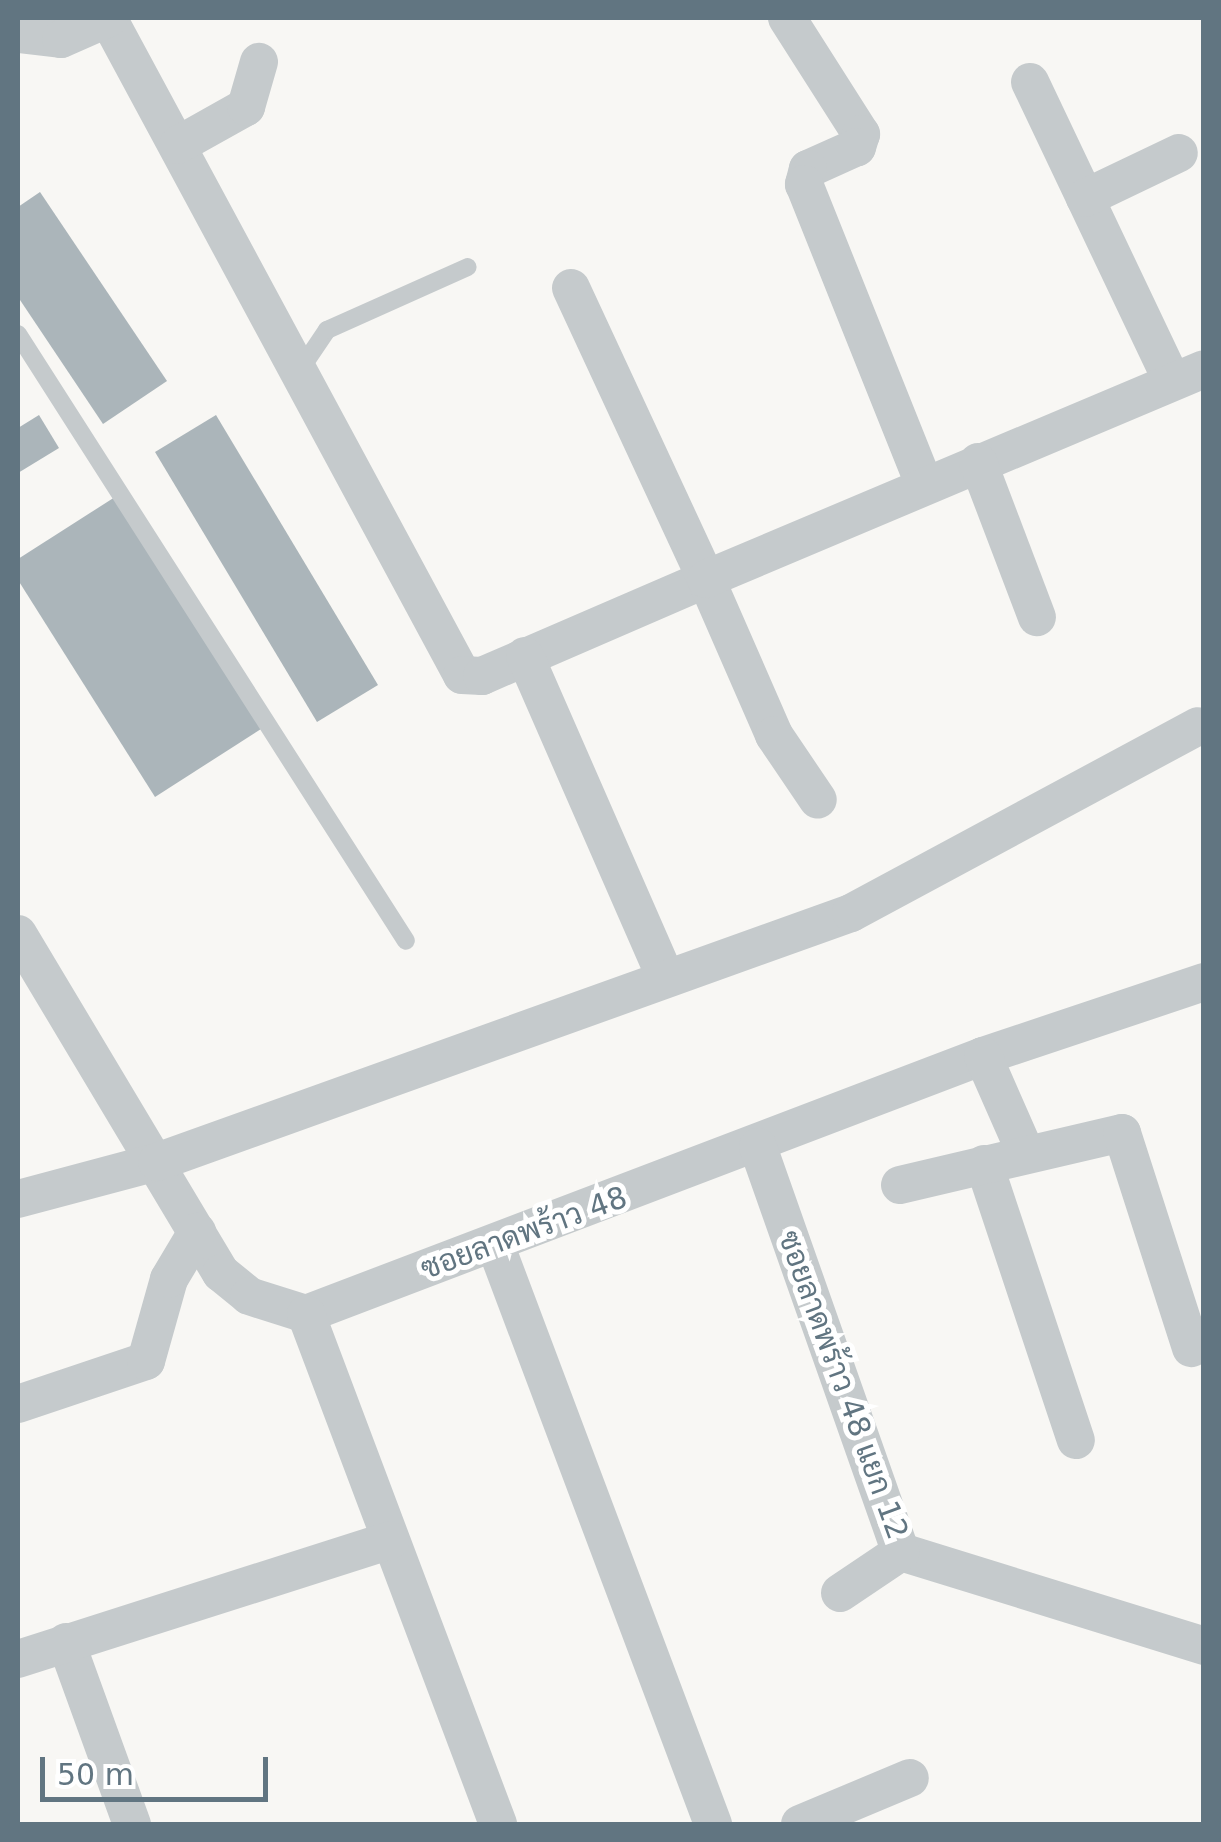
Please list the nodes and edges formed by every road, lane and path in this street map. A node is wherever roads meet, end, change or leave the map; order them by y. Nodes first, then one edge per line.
1 (109, 18) edge
2 (787, 18) edge
3 (18, 34) edge
4 (259, 62) dead end
5 (1030, 82) dead end
6 (178, 145) junction
7 (1179, 153) dead end
8 (1085, 198) junction
9 (468, 267) dead end
10 (571, 288) dead end
11 (18, 334) edge
12 (298, 373) junction
13 (1187, 374) edge
14 (978, 462) junction
15 (925, 486) junction
16 (706, 579) junction
17 (1038, 617) dead end
18 (526, 656) junction
19 (1198, 726) dead end
20 (818, 800) dead end
21 (18, 934) edge
22 (406, 941) dead end
23 (664, 974) junction
24 (28, 975) edge
25 (1204, 982) edge
26 (984, 1056) junction
27 (758, 1146) junction
28 (1026, 1154) junction
29 (157, 1162) junction
30 (984, 1164) junction
31 (900, 1185) dead end
32 (18, 1200) edge
33 (197, 1232) junction
34 (494, 1244) junction
35 (306, 1314) junction
36 (1191, 1348) dead end
37 (18, 1404) edge
38 (1076, 1440) dead end
39 (390, 1540) junction
40 (901, 1552) junction
41 (840, 1593) dead end
42 (66, 1642) junction
43 (1204, 1646) edge
44 (18, 1659) edge
45 (910, 1778) dead end
46 (132, 1824) edge
47 (496, 1824) edge
48 (713, 1824) edge
49 (800, 1824) edge

1 - 3 street
1 - 6 street
2 - 15 street
4 - 6 street
5 - 8 street
6 - 12 street
7 - 8 street
8 - 13 street
9 - 12 lane
10 - 16 street
11 - 22 lane
12 - 18 street
13 - 14 street
14 - 15 street
14 - 17 street
15 - 16 street
16 - 18 street
16 - 20 street
18 - 23 street
19 - 23 street
21 - 24 street
23 - 29 street
24 - 29 street
25 - 26 street, ซอยลาดพร้าว 48
26 - 27 street, ซอยลาดพร้าว 48
26 - 28 street
27 - 34 street, ซอยลาดพร้าว 48
27 - 40 street, ซอยลาดพร้าว 48 แยก 12
28 - 30 street
28 - 36 street
29 - 32 street
29 - 33 street
30 - 31 street
30 - 38 street
33 - 35 street
33 - 37 street
34 - 35 street, ซอยลาดพร้าว 48
34 - 48 street
35 - 39 street
39 - 42 street
39 - 47 street
40 - 41 street
40 - 43 street, ซอยลาดพร้าว 48 แยก 12
42 - 44 street
42 - 46 street
45 - 49 street

